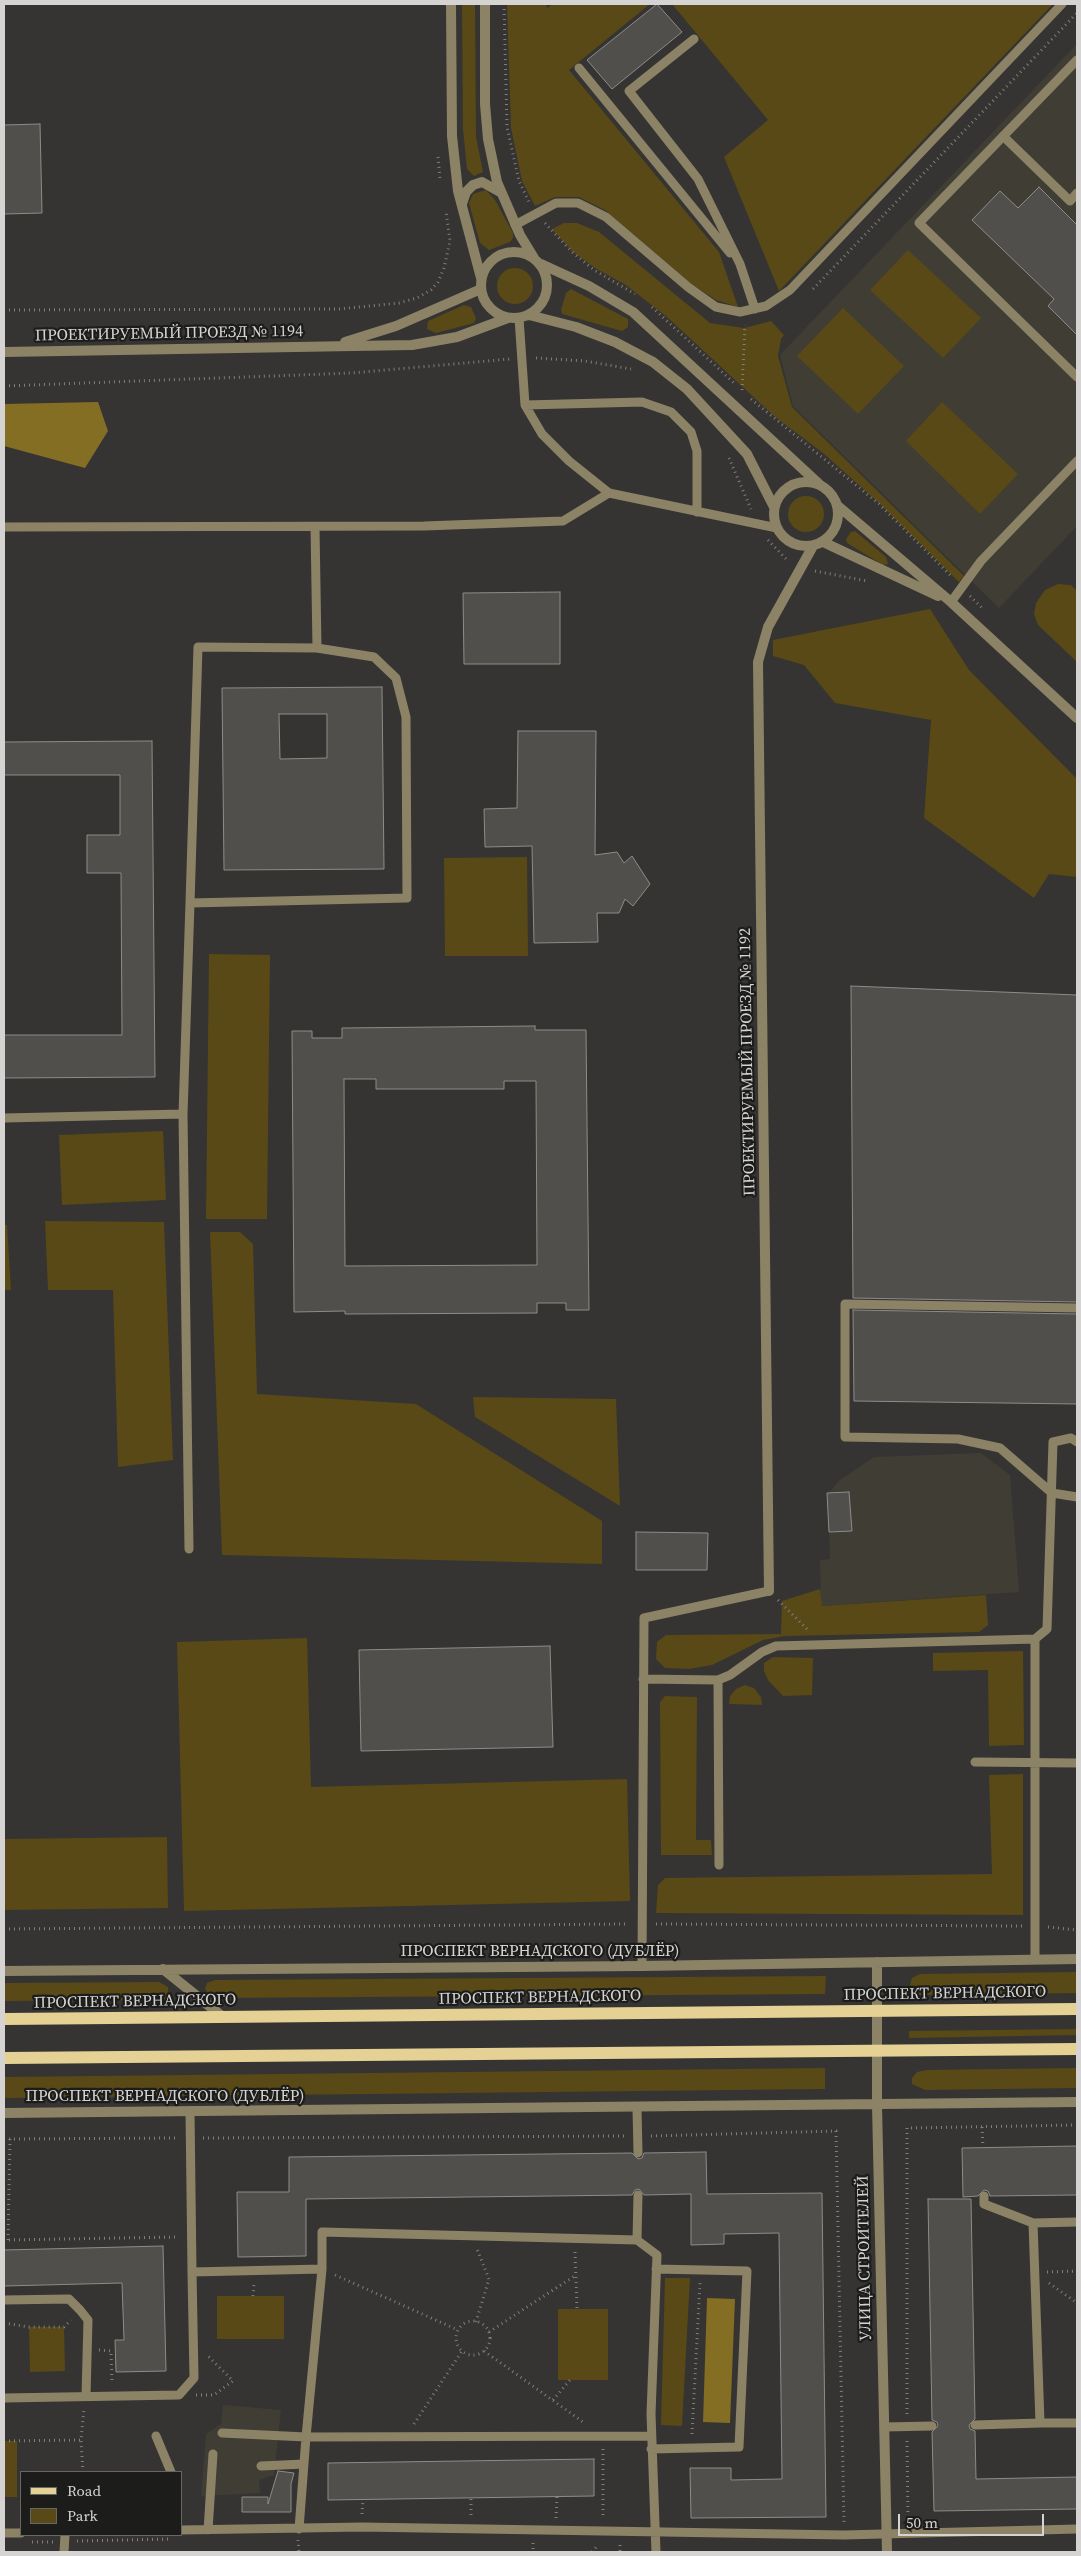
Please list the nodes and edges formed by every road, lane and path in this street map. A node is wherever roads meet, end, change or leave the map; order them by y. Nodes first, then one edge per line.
1 (451, 4) edge
2 (485, 4) edge
3 (504, 4) edge
4 (1062, 4) edge
5 (1077, 12) edge
6 (694, 39) dead end
7 (1077, 60) edge
8 (579, 68) dead end
9 (1003, 136) junction
10 (438, 149) dead end
11 (915, 183) dead end
12 (442, 185) dead end
13 (501, 192) junction
14 (1077, 193) edge
15 (445, 203) dead end
16 (462, 205) junction
17 (537, 213) junction
18 (515, 225) junction
19 (538, 261) junction
20 (740, 264) junction
21 (481, 278) junction
22 (481, 289) junction
23 (639, 297) dead end
24 (646, 302) dead end
25 (755, 309) junction
26 (4, 310) edge
27 (529, 315) junction
28 (513, 318) junction
29 (745, 325) dead end
30 (335, 346) junction
31 (4, 352) edge
32 (521, 358) junction
33 (634, 370) dead end
34 (1077, 377) edge
35 (4, 386) edge
36 (742, 390) junction
37 (525, 405) junction
38 (725, 452) dead end
39 (1077, 461) edge
40 (819, 484) junction
41 (608, 493) junction
42 (774, 506) junction
43 (838, 506) junction
44 (697, 512) junction
45 (755, 523) junction
46 (4, 527) edge
47 (315, 527) junction
48 (777, 528) junction
49 (818, 544) junction
50 (802, 568) junction
51 (869, 581) dead end
52 (961, 586) junction
53 (951, 602) junction
54 (986, 612) dead end
55 (317, 648) junction
56 (1077, 718) edge
57 (190, 903) junction
58 (183, 1114) junction
59 (4, 1118) edge
60 (1077, 1308) edge
61 (1077, 1442) edge
62 (1052, 1493) junction
63 (1077, 1497) edge
64 (189, 1549) dead end
65 (768, 1591) junction
66 (1035, 1639) junction
67 (824, 1645) junction
68 (643, 1679) junction
69 (718, 1680) junction
70 (975, 1762) dead end
71 (1034, 1762) junction
72 (1077, 1763) edge
73 (719, 1865) dead end
74 (643, 1924) junction
75 (1035, 1926) junction
76 (4, 1928) edge
77 (1077, 1930) edge
78 (1035, 1959) junction
79 (1077, 1959) edge
80 (877, 1962) junction
81 (642, 1966) junction
82 (163, 1969) junction
83 (4, 1970) edge
84 (1077, 2008) edge
85 (878, 2011) junction
86 (223, 2017) junction
87 (4, 2019) edge
88 (1077, 2049) edge
89 (878, 2051) junction
90 (4, 2058) edge
91 (1077, 2102) edge
92 (877, 2105) junction
93 (637, 2108) junction
94 (190, 2111) junction
95 (4, 2113) edge
96 (1077, 2124) edge
97 (982, 2127) junction
98 (638, 2136) junction
99 (190, 2138) junction
100 (4, 2139) edge
101 (10, 2139) junction
102 (983, 2148) dead end
103 (638, 2153) dead end
104 (638, 2195) dead end
105 (984, 2196) dead end
106 (1077, 2222) edge
107 (1033, 2223) junction
108 (472, 2235) junction
109 (169, 2237) dead end
110 (574, 2238) junction
111 (6, 2240) edge
112 (637, 2240) junction
113 (322, 2269) junction
114 (656, 2269) junction
115 (700, 2270) junction
116 (192, 2272) junction
117 (1034, 2272) junction
118 (1077, 2272) edge
119 (576, 2275) junction
120 (4, 2300) edge
121 (1077, 2303) edge
122 (577, 2309) dead end
123 (80, 2310) junction
124 (476, 2322) junction
125 (4, 2324) edge
126 (458, 2330) junction
127 (489, 2332) junction
128 (193, 2342) junction
129 (86, 2349) junction
130 (462, 2351) junction
131 (484, 2351) junction
132 (570, 2380) dead end
133 (214, 2395) dead end
134 (86, 2396) junction
135 (112, 2396) junction
136 (4, 2398) edge
137 (553, 2400) junction
138 (1040, 2423) junction
139 (1077, 2423) edge
140 (975, 2425) dead end
141 (932, 2426) dead end
142 (884, 2427) junction
143 (907, 2427) junction
144 (222, 2434) dead end
145 (156, 2436) dead end
146 (602, 2436) junction
147 (651, 2436) junction
148 (306, 2437) junction
149 (404, 2438) junction
150 (81, 2440) junction
151 (4, 2441) edge
152 (691, 2448) junction
153 (651, 2449) junction
154 (213, 2454) dead end
155 (304, 2464) junction
156 (261, 2466) dead end
157 (83, 2471) edge
158 (171, 2471) edge
159 (299, 2529) junction
160 (1077, 2529) edge
161 (182, 2530) edge
162 (208, 2530) junction
163 (603, 2532) junction
164 (4, 2533) edge
165 (20, 2533) edge
166 (908, 2533) junction
167 (656, 2534) junction
168 (844, 2535) junction
169 (886, 2535) junction
170 (65, 2536) edge
171 (64, 2552) edge
172 (656, 2552) edge
173 (887, 2552) edge

1 - 16 street
2 - 13 street
3 - 17 path
4 - 25 lane
5 - 11 path
6 - 20 lane
7 - 9 lane
8 - 20 lane
9 - 14 lane
9 - 34 lane
10 - 12 path
13 - 16 street
13 - 18 street
15 - 26 path
16 - 21 street
17 - 18 lane
17 - 23 path
17 - 25 lane
18 - 19 street
19 - 21 street
19 - 27 street
19 - 40 street
20 - 25 lane
21 - 22 street
22 - 28 street
22 - 30 street, ПРОЕКТИРУЕМЫЙ ПРОЕЗД № 1194
24 - 36 path
27 - 28 street
27 - 42 street
28 - 30 street, ПРОЕКТИРУЕМЫЙ ПРОЕЗД № 1194
28 - 32 lane
29 - 36 path
30 - 31 street, ПРОЕКТИРУЕМЫЙ ПРОЕЗД № 1194
32 - 33 path
32 - 35 path
32 - 37 lane
36 - 52 path
37 - 41 lane
37 - 44 lane
38 - 45 path
39 - 52 lane
40 - 42 street
40 - 43 street
41 - 44 lane
41 - 47 lane
42 - 48 street
43 - 49 street
43 - 53 street
44 - 45 lane
45 - 48 lane
45 - 50 path
46 - 47 lane
47 - 55 lane
48 - 49 street
49 - 50 street, ПРОЕКТИРУЕМЫЙ ПРОЕЗД № 1192
49 - 53 street
50 - 51 path
50 - 65 street, ПРОЕКТИРУЕМЫЙ ПРОЕЗД № 1192
52 - 53 lane
52 - 54 path
53 - 56 street
55 - 57 lane
55 - 57 lane
57 - 58 lane
58 - 59 lane
58 - 64 lane
60 - 62 lane
61 - 62 lane
62 - 63 lane
62 - 66 lane
65 - 67 path
65 - 68 lane
66 - 67 lane
66 - 71 lane
67 - 69 lane
68 - 69 lane
68 - 74 lane
69 - 73 lane
70 - 71 lane
71 - 72 lane
71 - 75 lane
74 - 75 path
74 - 76 path
74 - 81 lane
75 - 77 path
75 - 78 lane
78 - 79 street, ПРОСПЕКТ ВЕРНАДСКОГО (ДУБЛЁР)
78 - 80 street, ПРОСПЕКТ ВЕРНАДСКОГО (ДУБЛЁР)
80 - 81 street, ПРОСПЕКТ ВЕРНАДСКОГО (ДУБЛЁР)
80 - 85 street, УЛИЦА СТРОИТЕЛЕЙ
81 - 82 street, ПРОСПЕКТ ВЕРНАДСКОГО (ДУБЛЁР)
82 - 83 street, ПРОСПЕКТ ВЕРНАДСКОГО (ДУБЛЁР)
82 - 86 street
84 - 85 main road, ПРОСПЕКТ ВЕРНАДСКОГО
85 - 86 main road, ПРОСПЕКТ ВЕРНАДСКОГО
85 - 89 street, УЛИЦА СТРОИТЕЛЕЙ
86 - 87 main road, ПРОСПЕКТ ВЕРНАДСКОГО
88 - 89 main road
89 - 90 main road
89 - 92 street, УЛИЦА СТРОИТЕЛЕЙ
91 - 92 street, ПРОСПЕКТ ВЕРНАДСКОГО (ДУБЛЁР)
92 - 93 street, ПРОСПЕКТ ВЕРНАДСКОГО (ДУБЛЁР)
92 - 142 street, УЛИЦА СТРОИТЕЛЕЙ
93 - 94 street, ПРОСПЕКТ ВЕРНАДСКОГО (ДУБЛЁР)
93 - 98 lane
94 - 95 street, ПРОСПЕКТ ВЕРНАДСКОГО (ДУБЛЁР)
94 - 99 lane
96 - 97 path
97 - 102 path
97 - 143 path
98 - 99 path
98 - 103 lane
98 - 168 path
99 - 101 path
99 - 116 lane
100 - 101 path
101 - 111 path
104 - 112 lane
105 - 107 lane
106 - 107 lane
107 - 117 lane
108 - 110 lane
108 - 113 lane
108 - 124 path
109 - 111 path
110 - 112 lane
110 - 119 path
112 - 114 lane
113 - 116 lane
113 - 126 path
113 - 148 lane
114 - 115 lane
114 - 147 lane
115 - 152 path
115 - 152 lane
116 - 128 lane
117 - 118 path
117 - 121 path
117 - 138 lane
119 - 122 path
119 - 127 path
120 - 123 lane
123 - 125 path
123 - 129 lane
124 - 126 path
124 - 127 path
126 - 130 path
127 - 131 path
128 - 133 path
128 - 135 lane
129 - 134 lane
129 - 135 path
130 - 131 path
130 - 149 path
131 - 137 path
132 - 137 path
134 - 135 lane
134 - 136 lane
134 - 150 path
137 - 146 path
138 - 139 lane
138 - 140 lane
141 - 143 lane
142 - 143 lane
142 - 169 street, УЛИЦА СТРОИТЕЛЕЙ
143 - 166 path
144 - 148 lane
145 - 158 lane
146 - 147 lane
146 - 149 lane
146 - 163 path
147 - 153 lane
148 - 149 lane
148 - 155 lane
150 - 151 path
150 - 157 path
152 - 153 lane
153 - 167 lane
154 - 162 lane
155 - 156 lane
155 - 159 lane
159 - 162 lane
159 - 163 lane
160 - 166 lane
161 - 162 lane
163 - 167 lane
164 - 165 lane
166 - 169 lane
167 - 168 lane
167 - 172 lane
168 - 169 lane
169 - 173 street, УЛИЦА СТРОИТЕЛЕЙ
170 - 171 lane

